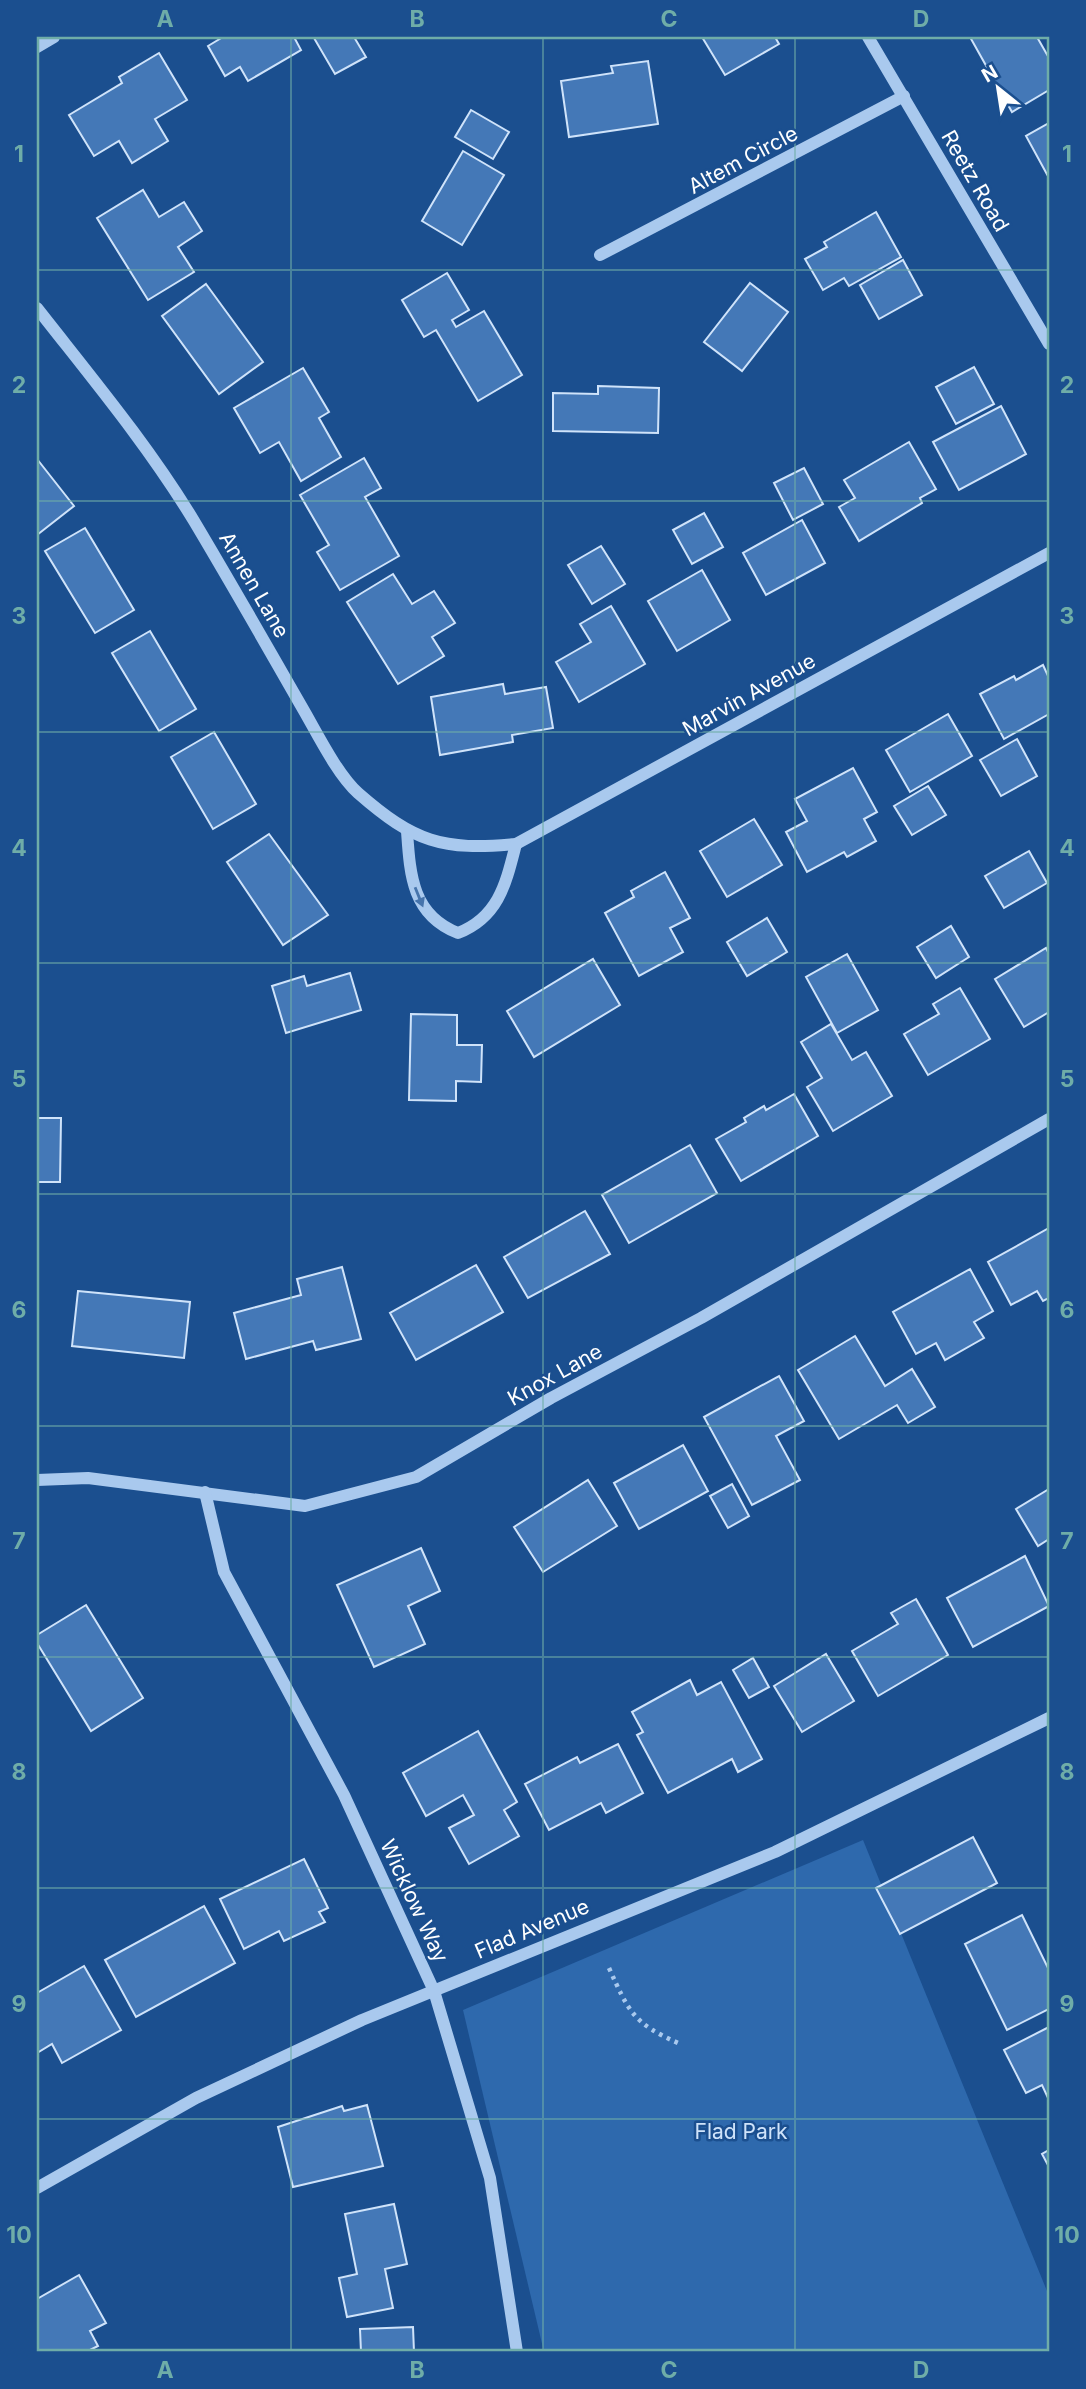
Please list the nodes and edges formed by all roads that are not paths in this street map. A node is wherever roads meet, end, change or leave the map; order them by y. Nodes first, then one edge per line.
1 (54, 37) edge
2 (868, 37) edge
3 (37, 47) edge
4 (904, 96) junction
5 (600, 255) dead end
6 (37, 308) edge
7 (1049, 344) edge
8 (1049, 553) edge
9 (407, 831) junction
10 (516, 844) junction
11 (460, 848) joint
12 (1049, 1119) edge
13 (37, 1480) edge
14 (205, 1492) junction
15 (1049, 1718) edge
16 (434, 1991) junction
17 (37, 2188) edge
18 (517, 2352) edge

1 - 3 street
2 - 4 street, Reetz Road
4 - 5 street, Altem Circle
4 - 7 street, Reetz Road
6 - 9 street, Annen Lane
8 - 10 street, Marvin Avenue
9 -> 10 street
9 - 11 street, Annen Lane
10 - 11 street, Marvin Avenue
12 - 14 street, Knox Lane
13 - 14 street, Knox Lane
14 - 16 street, Wicklow Way
15 - 16 street, Flad Avenue
16 - 17 street, Flad Avenue
16 - 18 street, Wicklow Way

